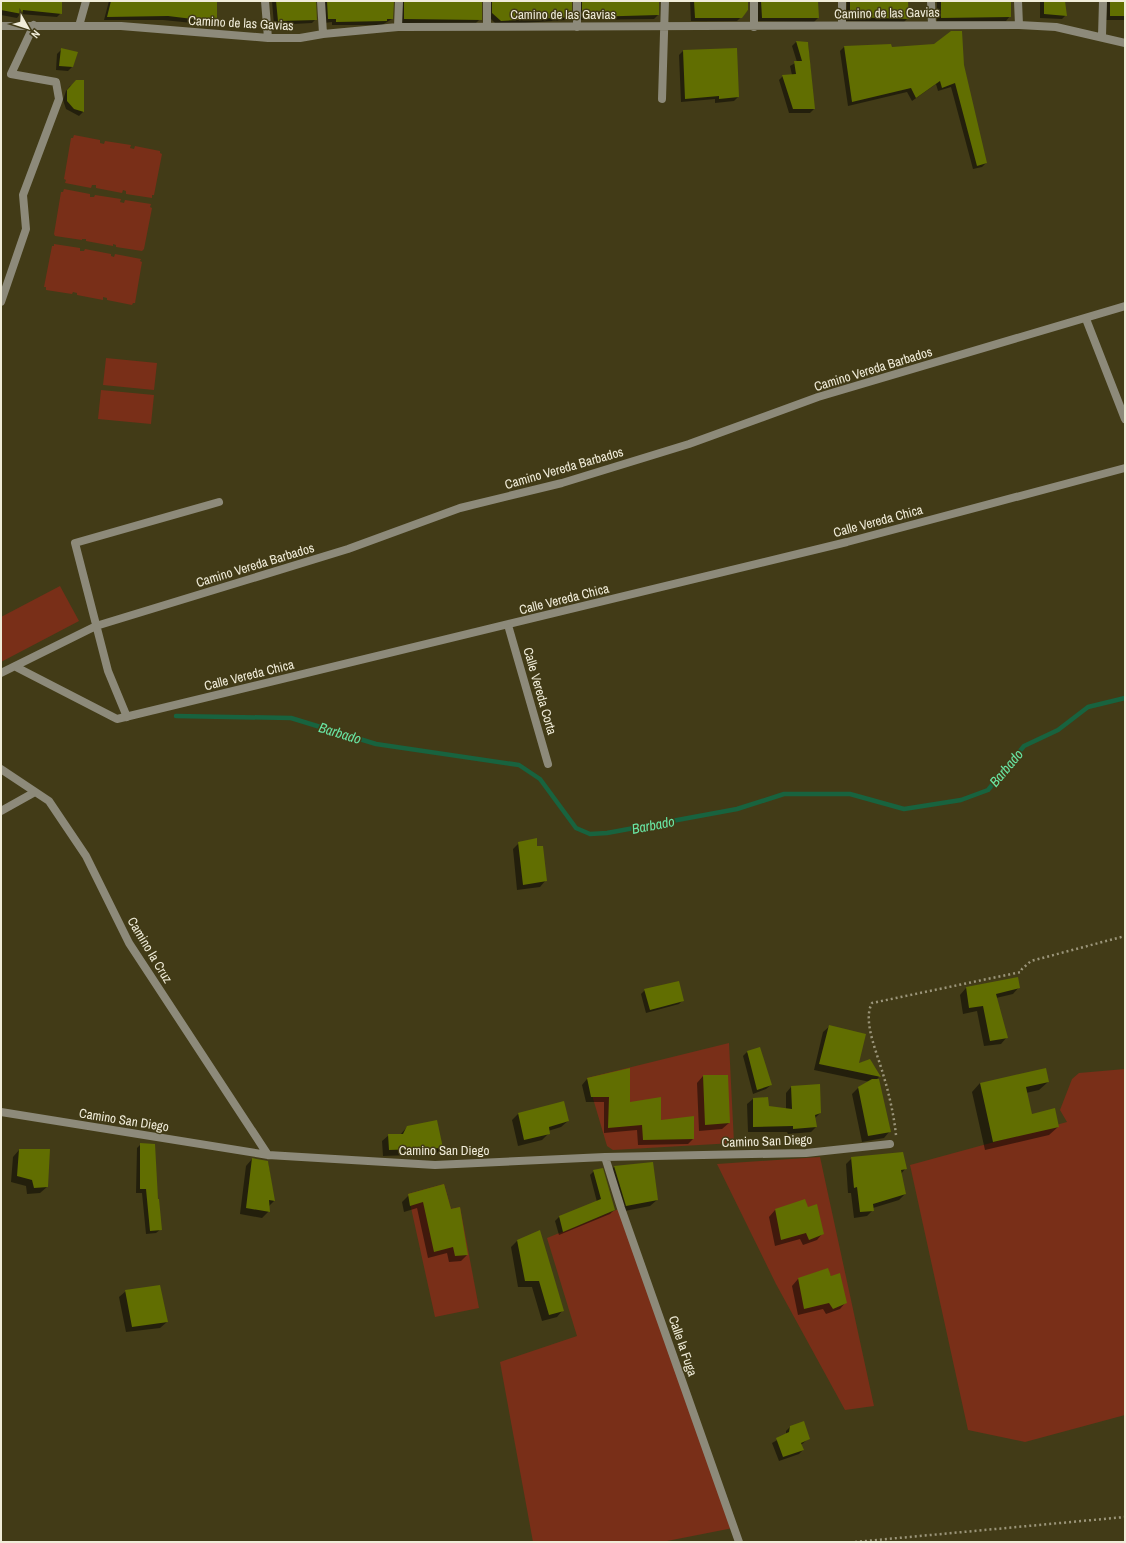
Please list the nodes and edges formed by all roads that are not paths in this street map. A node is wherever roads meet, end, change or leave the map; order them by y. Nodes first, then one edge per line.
1 (86, 1) edge
2 (265, 1) edge
3 (321, 1) edge
4 (399, 1) edge
5 (487, 1) edge
6 (577, 1) edge
7 (665, 1) edge
8 (754, 1) edge
9 (842, 1) edge
10 (931, 1) edge
11 (1018, 1) edge
12 (1102, 1) edge
13 (932, 24) junction
14 (842, 25) junction
15 (1018, 25) junction
16 (1, 26) edge
17 (34, 26) junction
18 (79, 26) junction
19 (487, 26) junction
20 (665, 26) junction
21 (398, 27) junction
22 (577, 27) junction
23 (754, 27) junction
24 (323, 34) junction
25 (1102, 36) junction
26 (268, 38) junction
27 (1125, 43) edge
28 (662, 100) dead end
29 (1, 302) edge
30 (1125, 306) edge
31 (1086, 319) junction
32 (1125, 419) edge
33 (1125, 468) edge
34 (219, 502) dead end
35 (508, 625) junction
36 (96, 626) junction
37 (16, 667) junction
38 (1, 673) edge
39 (127, 717) junction
40 (548, 764) dead end
41 (1, 769) edge
42 (35, 792) junction
43 (1, 811) edge
44 (1, 1112) edge
45 (890, 1144) road end
46 (268, 1155) junction
47 (605, 1157) junction
48 (739, 1542) edge

1 - 18 street
2 - 26 street
3 - 24 street
4 - 21 street
5 - 19 street
6 - 22 street
7 - 20 street
8 - 23 street
9 - 14 street
10 - 13 street
11 - 15 street
12 - 25 street
13 - 14 street, Camino de las Gavias
13 - 15 street, Camino de las Gavias
14 - 23 street, Camino de las Gavias
15 - 25 street, Camino de las Gavias
16 - 17 street, Camino de las Gavias
17 - 18 street, Camino de las Gavias
17 - 29 street
18 - 26 street, Camino de las Gavias
19 - 21 street, Camino de las Gavias
19 - 22 street, Camino de las Gavias
20 - 22 street, Camino de las Gavias
20 - 23 street, Camino de las Gavias
20 - 28 street
21 - 24 street, Camino de las Gavias
24 - 26 street, Camino de las Gavias
25 - 27 street, Camino de las Gavias
30 - 31 street, Camino Vereda Barbados
31 - 32 street
31 - 36 street, Camino Vereda Barbados
33 - 35 street, Calle Vereda Chica
34 - 36 street
35 - 39 street, Calle Vereda Chica
35 - 40 street, Calle Vereda Corta
36 - 37 street, Camino Vereda Barbados
36 - 39 street
37 - 38 street, Camino Vereda Barbados
37 - 39 street, Calle Vereda Chica
41 - 42 street, Camino la Cruz
42 - 43 street
42 - 46 street, Camino la Cruz
44 - 46 street, Camino San Diego
45 - 47 street, Camino San Diego
46 - 47 street, Camino San Diego
47 - 48 street, Calle la Fuga

